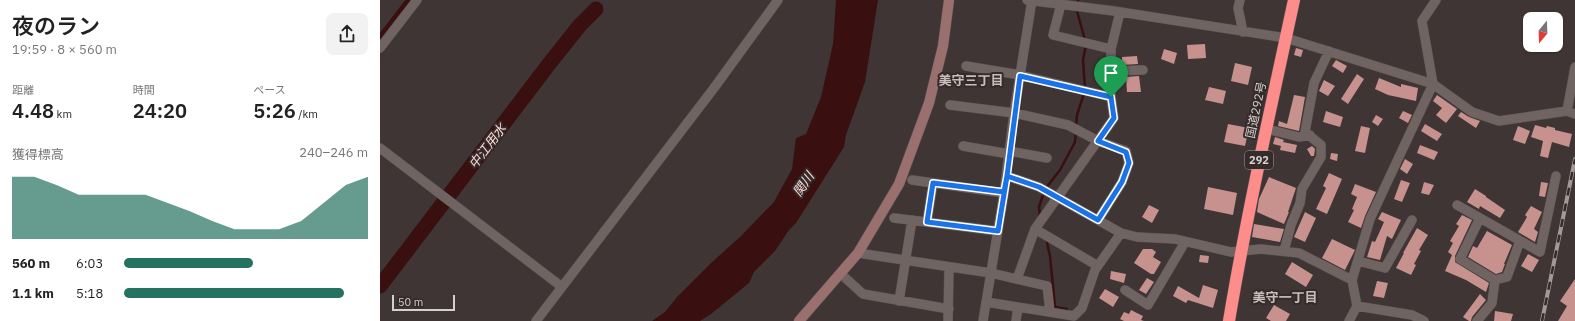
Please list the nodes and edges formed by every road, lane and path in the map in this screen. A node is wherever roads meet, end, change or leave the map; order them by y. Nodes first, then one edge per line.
1 (417, 0) edge
2 (778, 0) edge
3 (948, 0) edge
4 (1031, 0) edge
5 (1240, 0) edge
6 (1294, 0) edge
7 (1436, 0) edge
8 (1061, 4) junction
9 (1120, 12) junction
10 (1243, 32) junction
11 (1286, 38) junction
12 (380, 48) edge
13 (1111, 48) junction
14 (1329, 51) junction
15 (966, 66) dead end
16 (1575, 67) edge
17 (1143, 70) dead end
18 (1111, 71) junction
19 (1020, 76) junction
20 (1433, 84) junction
21 (1111, 97) junction
22 (950, 105) dead end
23 (1014, 113) junction
24 (1571, 113) edge
25 (1266, 129) junction
26 (1310, 135) junction
27 (1098, 141) junction
28 (963, 146) dead end
29 (380, 148) edge
30 (1009, 153) junction
31 (1047, 158) dead end
32 (1007, 176) junction
33 (1556, 176) dead end
34 (912, 180) dead end
35 (933, 183) junction
36 (1004, 192) junction
37 (1058, 197) junction
38 (1457, 205) dead end
39 (894, 218) dead end
40 (1480, 218) junction
41 (912, 220) junction
42 (1098, 220) junction
43 (1412, 220) dead end
44 (927, 222) junction
45 (1035, 229) junction
46 (998, 231) junction
47 (1121, 234) junction
48 (1520, 241) junction
49 (1185, 242) junction
50 (1284, 251) junction
51 (1240, 252) junction
52 (858, 253) junction
53 (905, 260) junction
54 (1358, 261) junction
55 (1098, 266) junction
56 (949, 267) junction
57 (991, 273) junction
58 (840, 274) junction
59 (1017, 279) junction
60 (1352, 280) junction
61 (1495, 280) junction
62 (562, 287) junction
63 (1125, 290) dead end
64 (899, 301) junction
65 (986, 302) junction
66 (1357, 306) junction
67 (1018, 307) junction
68 (949, 309) junction
69 (1050, 312) junction
70 (1069, 318) edge
71 (536, 321) edge
72 (798, 321) edge
73 (948, 321) edge
74 (983, 321) edge
75 (1016, 321) edge
76 (1229, 321) edge
77 (1349, 321) edge
78 (1424, 321) edge
79 (1477, 321) edge

1 - 12 street
2 - 62 street
3 - 52 street
4 - 8 street
4 - 19 street
5 - 10 street
6 - 11 highway, 国道292号 / 292
7 - 20 street
8 - 9 street
8 - 13 street
9 - 10 street
9 - 13 street
10 - 11 street
11 - 14 street
11 - 25 highway, 国道292号 / 292
13 - 18 street
14 - 20 street
14 - 26 street
15 - 19 street
16 - 24 street
17 - 18 street
18 - 21 street
19 - 21 street
19 - 23 street
20 - 24 street
20 - 54 street
21 - 27 street
22 - 23 street
23 - 27 street
23 - 30 street
25 - 26 street
25 - 51 highway, 国道292号 / 292
26 - 50 street
27 - 37 street
27 - 42 street
28 - 30 street
29 - 62 street
30 - 31 street
30 - 32 street
32 - 36 street
32 - 37 street
33 - 48 street
34 - 35 street
35 - 36 street
35 - 44 street
36 - 46 street
37 - 42 street
37 - 45 street
38 - 40 street
39 - 41 street
40 - 48 street
40 - 61 street
41 - 44 street
41 - 53 street
42 - 47 street
43 - 54 street
44 - 46 street
45 - 55 street
45 - 59 street
46 - 57 street
47 - 49 street
47 - 55 street
48 - 61 street
49 - 51 street
49 - 63 street
50 - 51 street
50 - 60 street
51 - 76 highway, 国道292号 / 292
52 - 53 street
52 - 58 street
53 - 56 street
53 - 64 street
54 - 60 street
55 - 70 street
56 - 57 street
56 - 68 street
57 - 59 street
57 - 65 street
58 - 64 street
58 - 72 street
59 - 69 street
60 - 66 street
61 - 79 street
62 - 71 street
64 - 68 street
65 - 67 street
65 - 74 street
66 - 77 street
66 - 78 street
67 - 69 street
67 - 75 street
68 - 73 street
69 - 70 street

